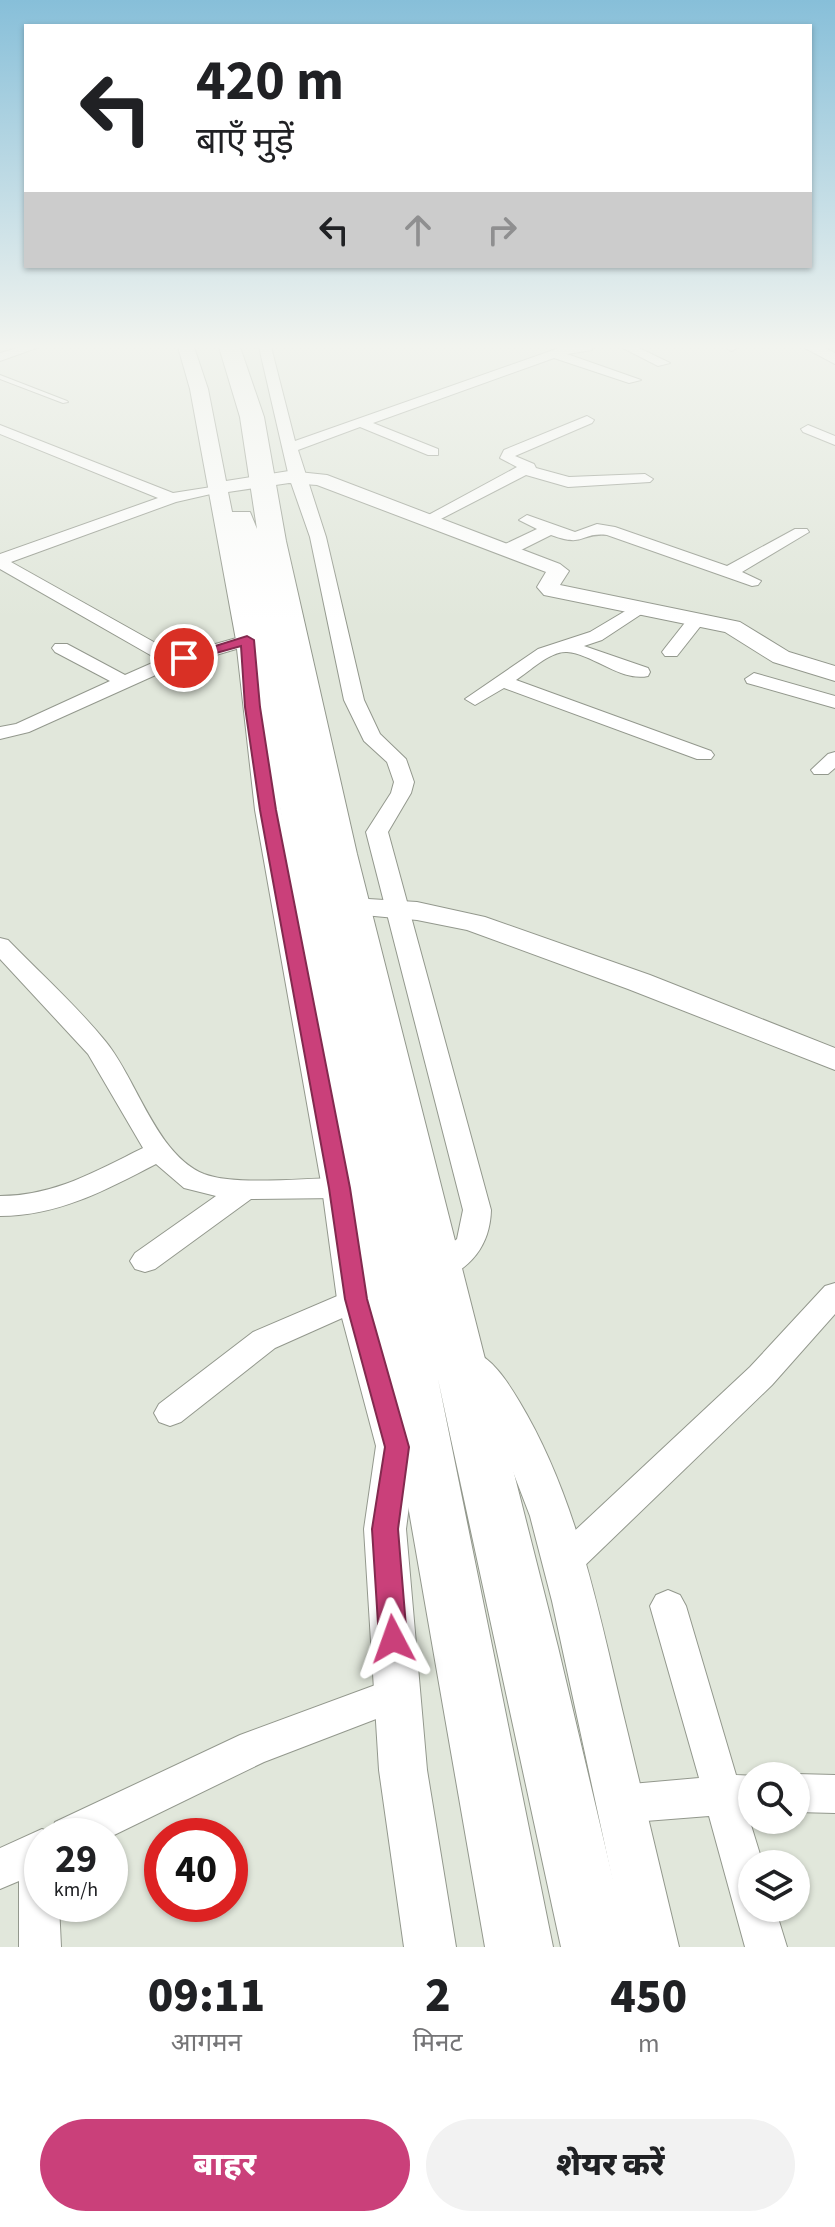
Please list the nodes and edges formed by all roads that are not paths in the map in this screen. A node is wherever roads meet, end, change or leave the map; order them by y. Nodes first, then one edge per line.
1 (22, 438) edge
2 (227, 438) edge
3 (238, 438) edge
4 (252, 438) edge
5 (289, 438) edge
6 (318, 438) edge
7 (398, 438) edge
8 (547, 438) edge
9 (291, 447) junction
10 (433, 452) dead end
11 (527, 470) junction
12 (645, 479) dead end
13 (253, 483) junction
14 (172, 498) junction
15 (429, 519) junction
16 (527, 520) dead end
17 (550, 529) junction
18 (801, 532) dead end
19 (507, 550) junction
20 (0, 561) edge
21 (727, 573) junction
22 (752, 581) dead end
23 (637, 609) junction
24 (697, 619) junction
25 (247, 640) junction
26 (564, 645) junction
27 (61, 648) dead end
28 (671, 652) dead end
29 (174, 661) junction
30 (641, 672) dead end
31 (835, 674) edge
32 (754, 679) dead end
33 (123, 681) junction
34 (502, 681) junction
35 (475, 699) dead end
36 (835, 702) edge
37 (0, 733) edge
38 (704, 755) dead end
39 (352, 907) junction
40 (398, 910) junction
41 (4, 958) edge
42 (835, 1060) edge
43 (160, 1151) junction
44 (339, 1188) junction
45 (245, 1189) junction
46 (0, 1206) edge
47 (145, 1261) dead end
48 (437, 1270) junction
49 (835, 1294) edge
50 (356, 1299) junction
51 (455, 1349) junction
52 (409, 1362) junction
53 (170, 1413) dead end
54 (397, 1447) junction
55 (565, 1562) junction
56 (668, 1606) dead end
57 (397, 1694) junction
58 (810, 1793) edge
59 (738, 1794) edge
60 (835, 1794) edge
61 (620, 1804) junction
62 (107, 1818) edge
63 (24, 1857) edge
64 (0, 1869) edge
65 (42, 1922) edge
66 (759, 1922) edge
67 (40, 1947) edge
68 (430, 1947) edge
69 (519, 1947) edge
70 (595, 1947) edge
71 (653, 1947) edge
72 (766, 1947) edge

1 - 14 street
2 - 13 street
3 - 13 highway
4 - 13 highway
5 - 9 street
6 - 9 street
7 - 10 street
8 - 11 street
9 - 13 street
11 - 12 street
11 - 15 street
13 - 14 street
13 - 15 street
13 - 25 street
13 - 39 highway
13 - 40 street
13 - 52 highway
14 - 20 street
15 - 19 street
16 - 17 street
17 - 19 street
17 - 21 street
18 - 21 street
19 - 23 street
20 - 29 street
21 - 22 street
23 - 24 street
23 - 26 street
24 - 28 street
24 - 31 street
25 - 29 street
25 - 44 street
26 - 30 street
26 - 34 street
27 - 33 street
29 - 33 street
32 - 36 street
33 - 37 street
34 - 35 street
34 - 38 street
39 - 40 street
39 - 48 highway
40 - 42 street
40 - 48 street
41 - 43 street
43 - 45 street
43 - 46 street
44 - 45 street
44 - 50 street
45 - 47 street
48 - 51 highway
49 - 55 street
50 - 53 street
50 - 54 street
51 - 55 street
51 - 70 highway
52 - 54 street
52 - 69 highway
54 - 57 street
55 - 61 street
56 - 59 street
57 - 62 street
57 - 68 street
58 - 60 street
59 - 61 street
61 - 71 street
63 - 64 street
65 - 67 street
66 - 72 street

